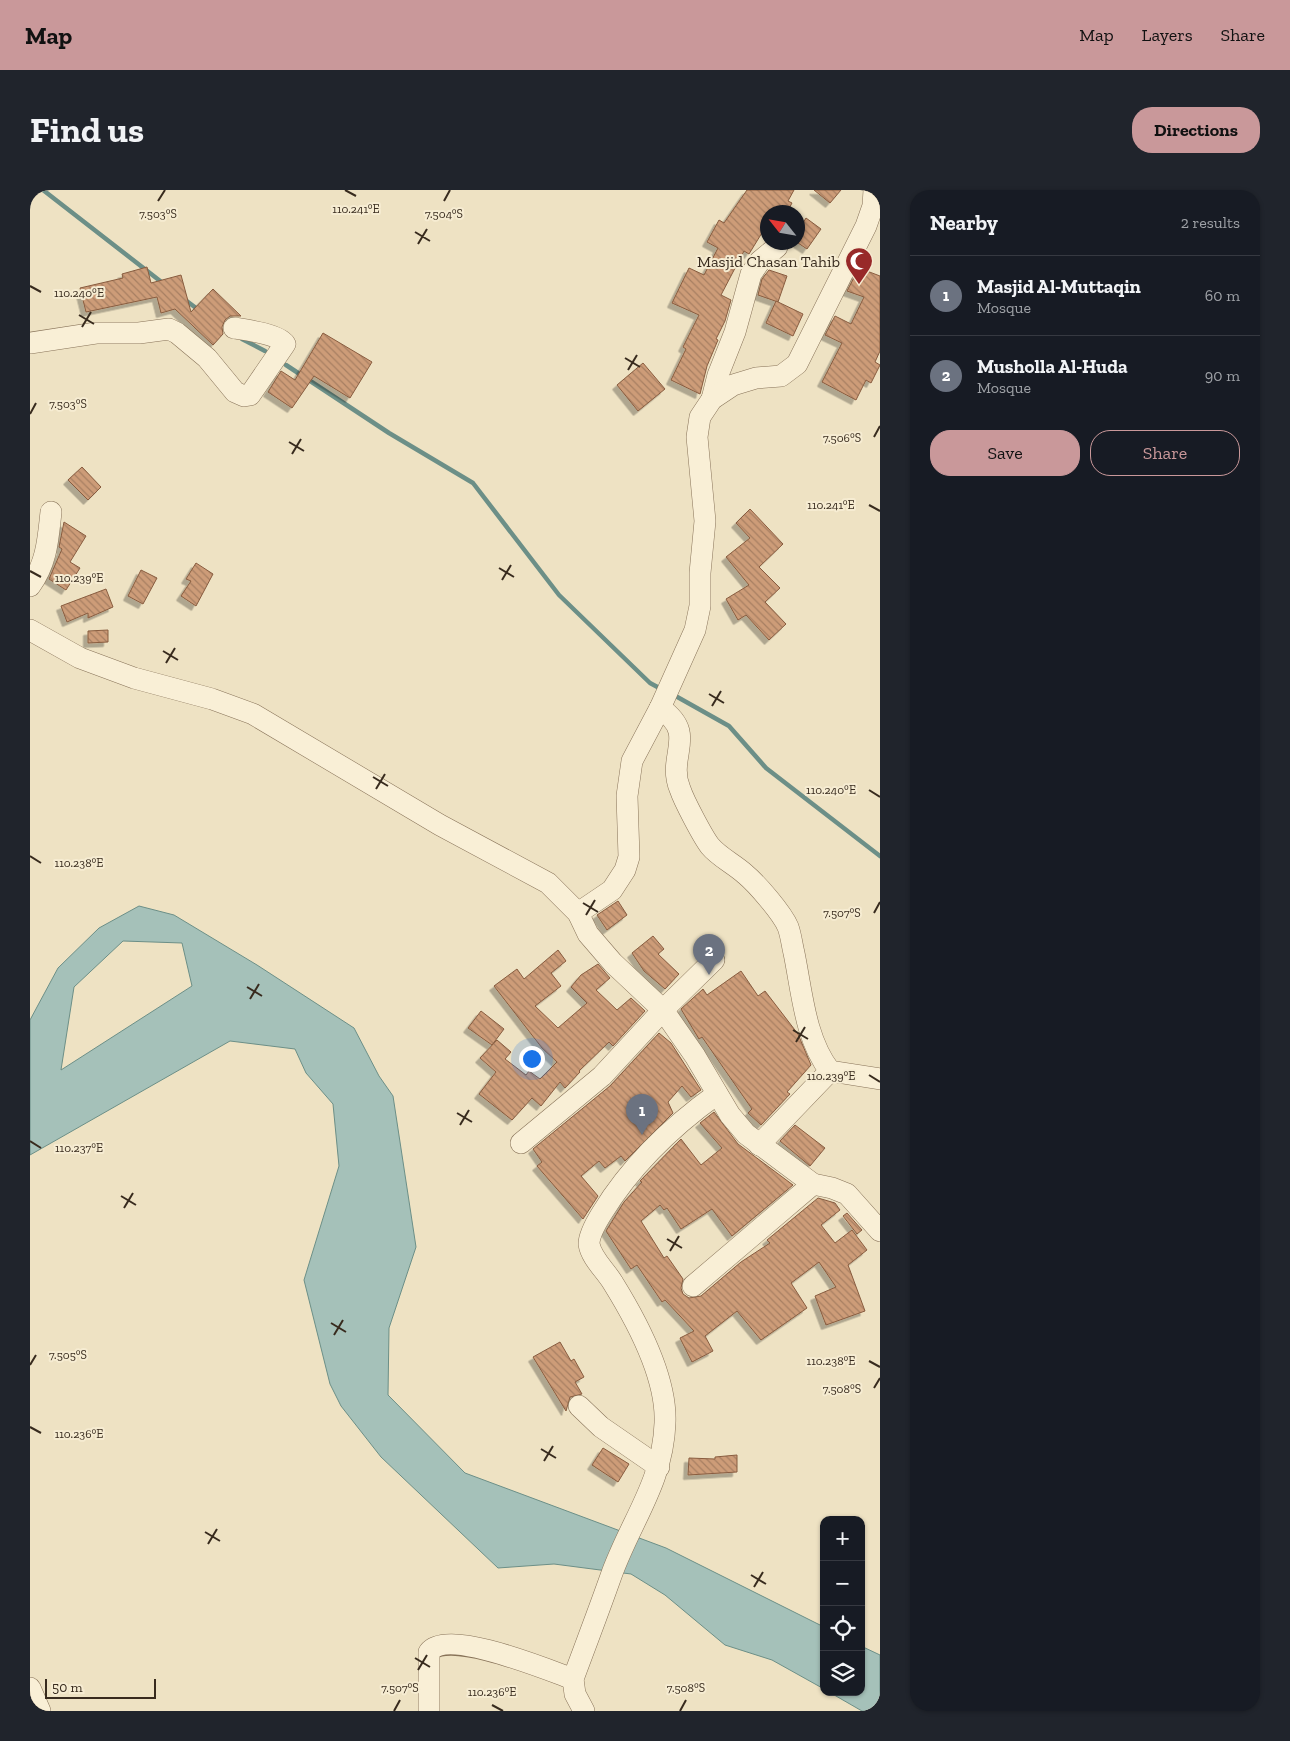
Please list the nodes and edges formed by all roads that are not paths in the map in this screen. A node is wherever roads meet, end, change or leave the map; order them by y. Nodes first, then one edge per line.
1 (874, 190) edge
2 (773, 250) edge
3 (234, 328) dead end
4 (30, 343) edge
5 (712, 399) junction
6 (50, 512) dead end
7 (30, 586) edge
8 (30, 630) edge
9 (662, 702) junction
10 (578, 913) junction
11 (714, 960) dead end
12 (663, 1010) junction
13 (830, 1071) junction
14 (880, 1079) edge
15 (717, 1094) junction
16 (521, 1143) dead end
17 (759, 1145) junction
18 (813, 1184) junction
19 (880, 1231) edge
20 (693, 1286) dead end
21 (579, 1406) dead end
22 (659, 1467) junction
23 (573, 1678) junction
24 (30, 1688) edge
25 (40, 1711) edge
26 (429, 1711) edge
27 (584, 1711) edge

1 - 5 street
2 - 5 street
3 - 4 street
5 - 9 street
6 - 7 street
8 - 10 street
9 - 10 street
9 - 13 street
10 - 12 street
11 - 12 street
12 - 15 street
12 - 16 street
13 - 14 street
13 - 17 street
15 - 17 street
15 - 22 street
17 - 18 street
18 - 19 street
18 - 20 street
21 - 22 street
22 - 23 street
23 - 26 street
23 - 27 street
24 - 25 street

